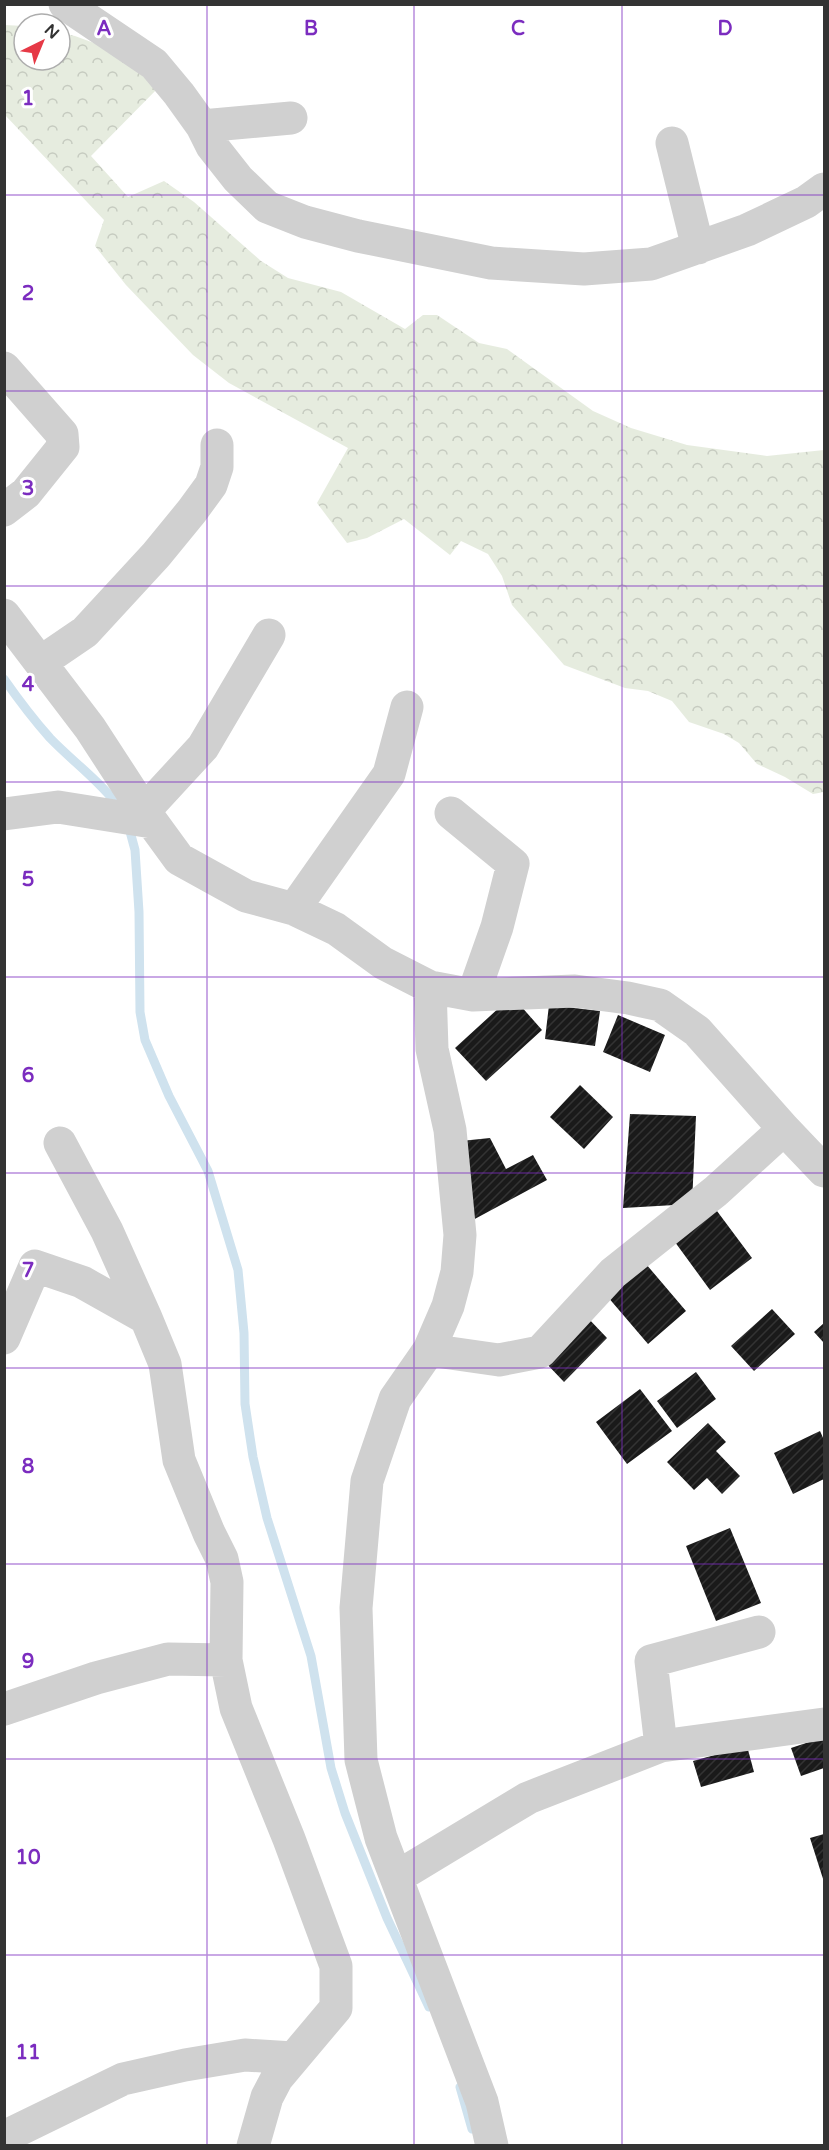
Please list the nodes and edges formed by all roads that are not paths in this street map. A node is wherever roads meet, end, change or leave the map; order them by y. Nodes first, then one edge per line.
1 (65, 4) edge
2 (291, 118) dead end
3 (202, 126) junction
4 (672, 143) dead end
5 (825, 189) edge
6 (698, 249) junction
7 (4, 369) edge
8 (217, 445) dead end
9 (4, 510) edge
10 (4, 615) edge
11 (268, 635) dead end
12 (41, 662) junction
13 (407, 707) dead end
14 (451, 813) dead end
15 (4, 814) edge
16 (148, 817) junction
17 (294, 909) junction
18 (430, 987) junction
19 (472, 995) junction
20 (784, 1129) junction
21 (60, 1143) dead end
22 (825, 1171) edge
23 (146, 1318) junction
24 (4, 1338) edge
25 (429, 1350) junction
26 (759, 1632) dead end
27 (226, 1660) junction
28 (4, 1708) edge
29 (824, 1724) edge
30 (661, 1746) junction
31 (397, 1877) junction
32 (293, 2058) junction
33 (4, 2137) edge
34 (253, 2145) edge
35 (492, 2145) edge

1 - 3 street
2 - 3 street
3 - 6 street
4 - 6 street
5 - 6 street
7 - 9 street
8 - 12 street
10 - 12 street
11 - 16 street
12 - 16 street
13 - 17 street
14 - 19 street
15 - 16 street
16 - 17 street
17 - 18 street
18 - 19 street
18 - 25 street
19 - 20 street
20 - 22 street
20 - 25 street
21 - 23 street
23 - 24 street
23 - 27 street
25 - 31 street
26 - 30 street
27 - 28 street
27 - 32 street
29 - 30 street
30 - 31 street
31 - 35 street
32 - 33 street
32 - 34 street

